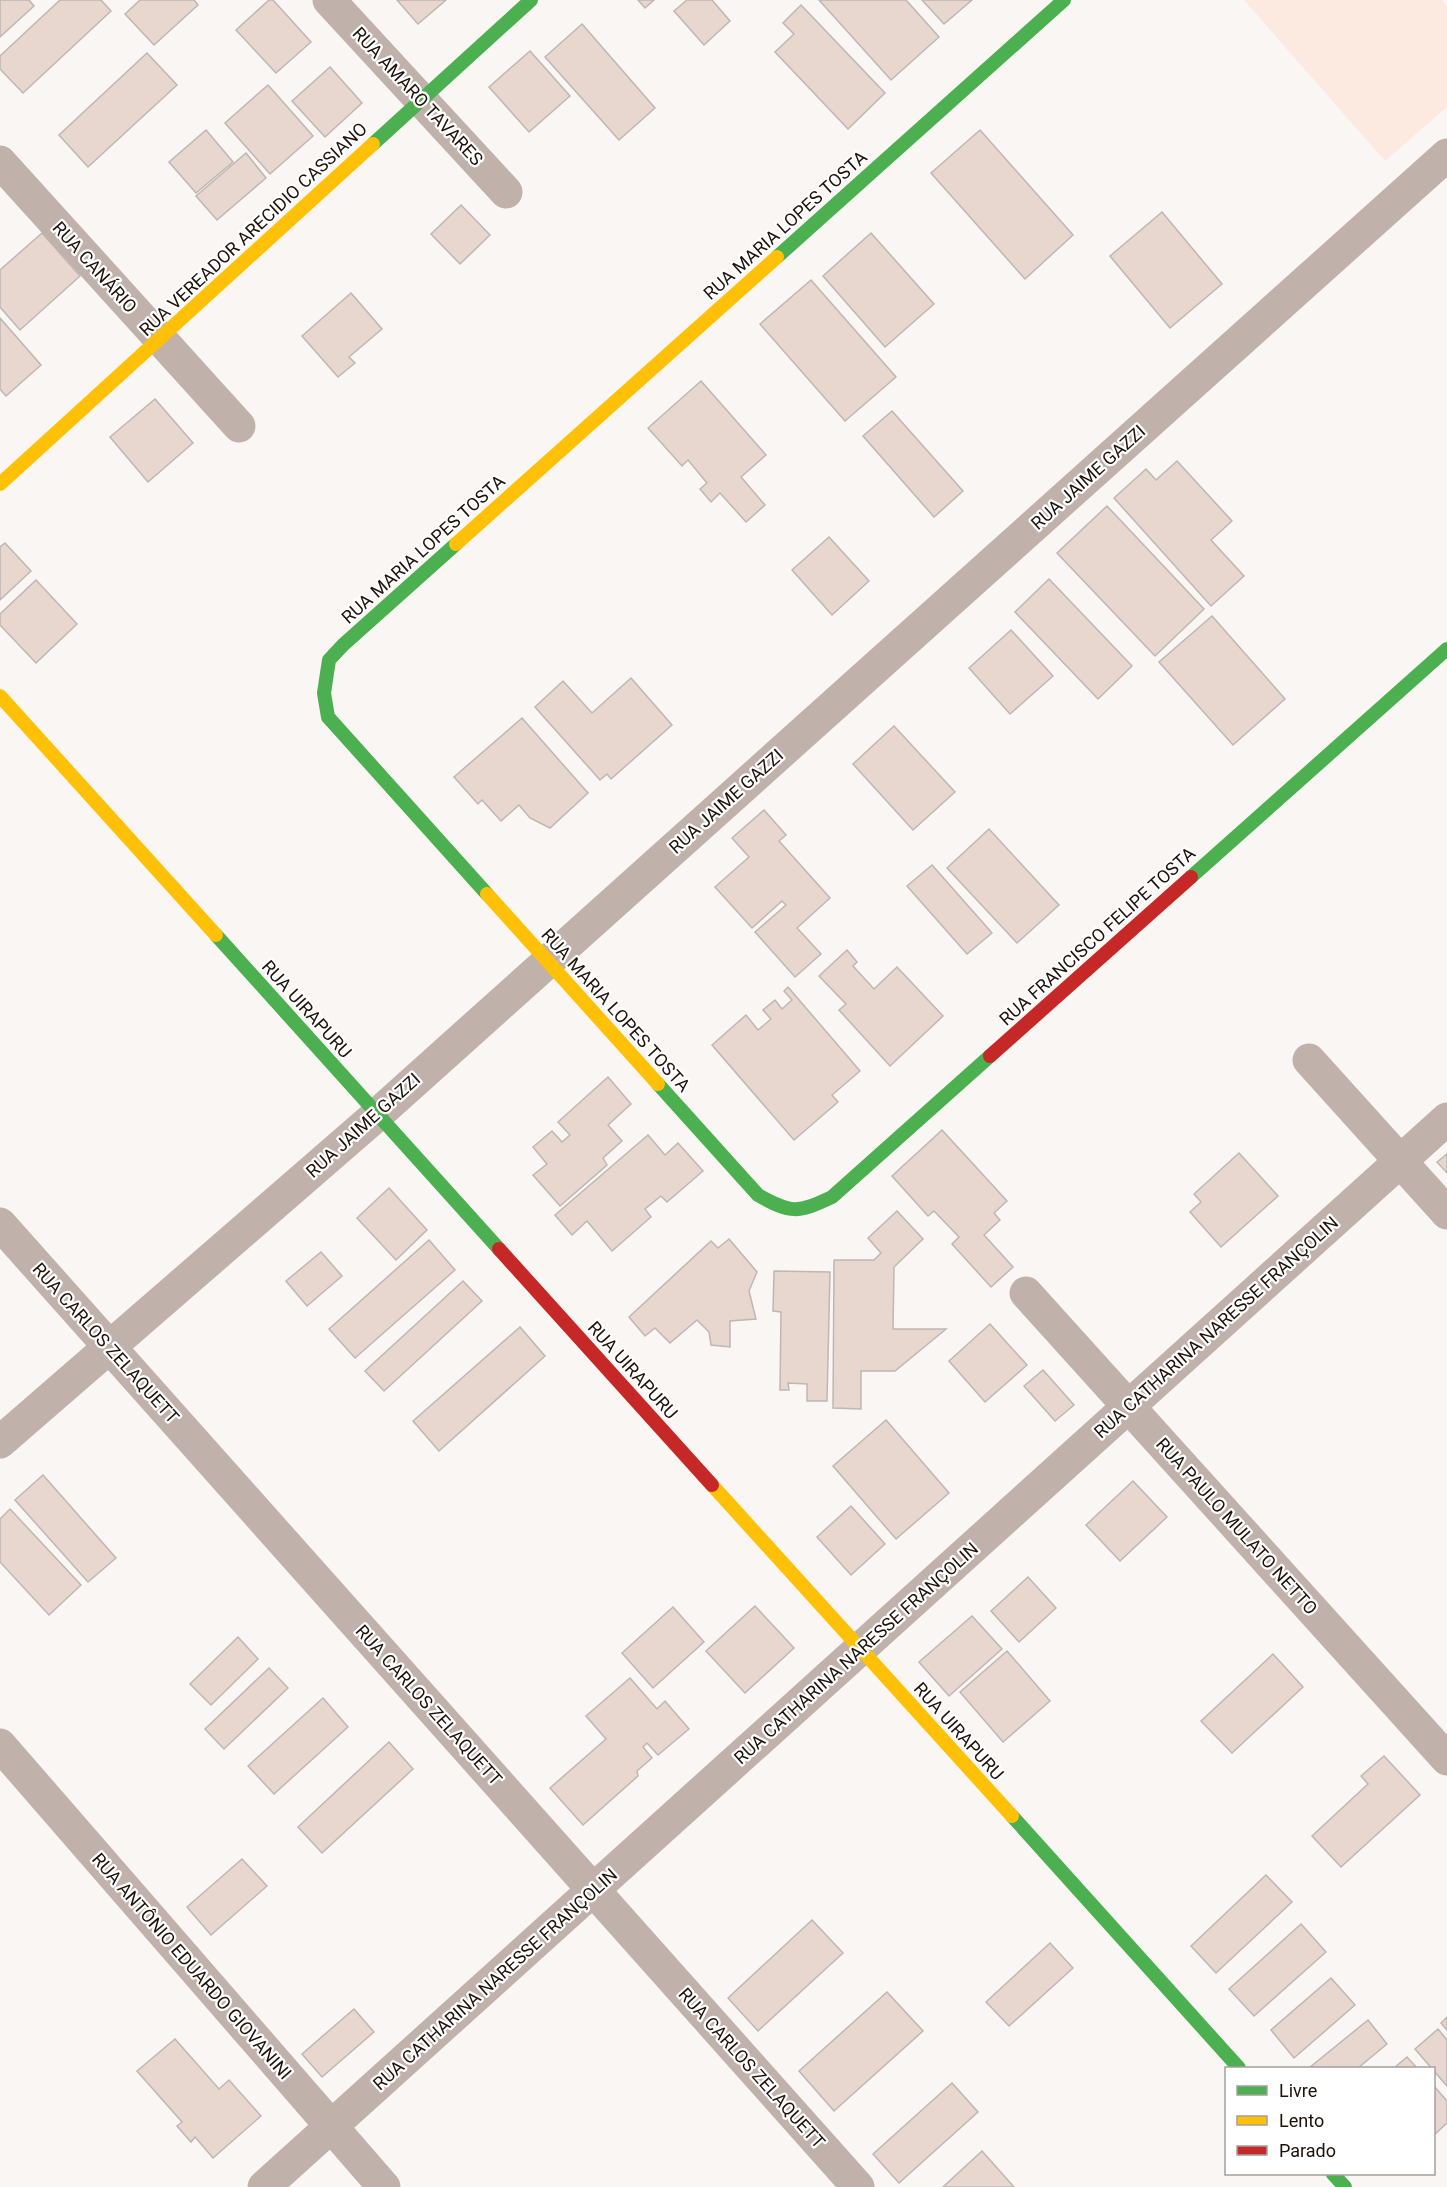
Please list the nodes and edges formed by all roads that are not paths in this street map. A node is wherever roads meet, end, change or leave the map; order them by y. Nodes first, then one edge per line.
1 (329, 0) edge
2 (531, 0) edge
3 (1064, 0) edge
4 (420, 101) junction
5 (1447, 155) edge
6 (0, 162) edge
7 (507, 192) dead end
8 (160, 339) junction
9 (239, 426) dead end
10 (0, 484) edge
11 (1447, 649) edge
12 (0, 696) edge
13 (547, 961) junction
14 (1309, 1060) dead end
15 (378, 1114) junction
16 (1447, 1119) edge
17 (1401, 1161) junction
18 (758, 1195) joint
19 (1447, 1213) edge
20 (0, 1224) edge
21 (1026, 1293) dead end
22 (110, 1347) junction
23 (1129, 1407) junction
24 (0, 1442) edge
25 (861, 1649) junction
26 (0, 1745) edge
27 (1447, 1759) edge
28 (594, 1890) junction
29 (1238, 2067) edge
30 (331, 2126) junction
31 (1334, 2175) edge
32 (264, 2187) edge
33 (384, 2187) edge
34 (858, 2187) edge
35 (1346, 2187) edge

1 - 4 street, RUA AMARO TAVARES
2 - 4 street, RUA VEREADOR ARECIDIO CASSIANO
3 - 13 street, RUA MARIA LOPES TOSTA
4 - 7 street, RUA AMARO TAVARES
4 - 8 street, RUA VEREADOR ARECIDIO CASSIANO
5 - 13 street, RUA JAIME GAZZI
6 - 8 street, RUA CANÁRIO
8 - 9 street, RUA CANÁRIO
8 - 10 street, RUA VEREADOR ARECIDIO CASSIANO
11 - 18 street, RUA FRANCISCO FELIPE TOSTA
12 - 15 street, RUA UIRAPURU
13 - 15 street, RUA JAIME GAZZI
13 - 18 street, RUA MARIA LOPES TOSTA
14 - 17 street
15 - 22 street, RUA JAIME GAZZI
15 - 25 street, RUA UIRAPURU
16 - 17 street, RUA CATHARINA NARESSE FRANÇOLIN
17 - 19 street
17 - 23 street, RUA CATHARINA NARESSE FRANÇOLIN
20 - 22 street, RUA CARLOS ZELAQUETT
21 - 23 street, RUA PAULO MULATO NETTO
22 - 24 street, RUA JAIME GAZZI
22 - 28 street, RUA CARLOS ZELAQUETT
23 - 25 street, RUA CATHARINA NARESSE FRANÇOLIN
23 - 27 street, RUA PAULO MULATO NETTO
25 - 28 street, RUA CATHARINA NARESSE FRANÇOLIN
25 - 29 street, RUA UIRAPURU
26 - 30 street, RUA ANTÔNIO EDUARDO GIOVANINI
28 - 30 street, RUA CATHARINA NARESSE FRANÇOLIN
28 - 34 street, RUA CARLOS ZELAQUETT
30 - 32 street, RUA CATHARINA NARESSE FRANÇOLIN
30 - 33 street, RUA ANTÔNIO EDUARDO GIOVANINI
31 - 35 street

